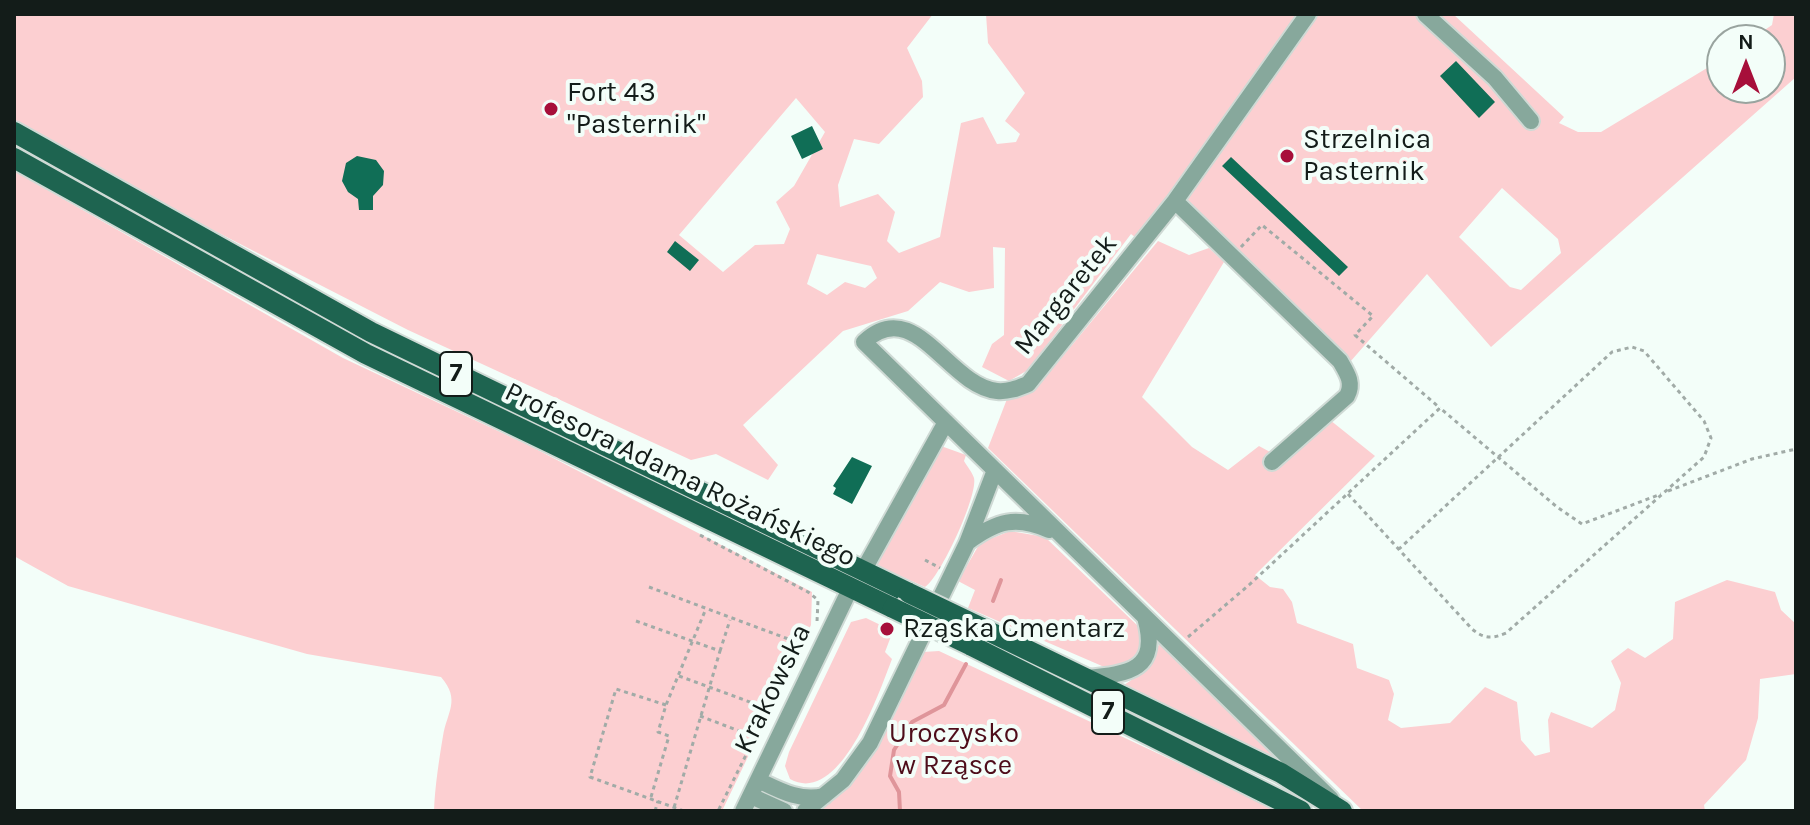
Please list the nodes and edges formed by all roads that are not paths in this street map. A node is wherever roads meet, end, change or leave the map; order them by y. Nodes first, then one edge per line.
1 (1308, 14) edge
2 (1425, 14) edge
3 (1531, 121) dead end
4 (14, 132) edge
5 (14, 158) edge
6 (1175, 201) junction
7 (946, 422) junction
8 (1272, 462) dead end
9 (995, 470) junction
10 (1056, 533) junction
11 (967, 543) junction
12 (863, 571) junction
13 (850, 589) junction
14 (1144, 615) junction
15 (975, 636) junction
16 (1082, 678) junction
17 (758, 780) junction
18 (825, 795) junction
19 (747, 804) edge
20 (1341, 810) edge
21 (784, 811) edge
22 (805, 811) edge
23 (1301, 811) edge

1 - 6 street, Margaretek
2 - 3 street
4 - 12 main road, Profesora Adama Rożańskiego / 7
5 - 13 main road, Profesora Adama Rożańskiego / 7
6 - 7 street, Margaretek
6 - 8 street
7 - 9 street, Margaretek
7 - 12 street
9 - 10 street, Margaretek
9 - 11 street
10 - 11 street
10 - 14 street, Margaretek
11 - 18 street
12 - 15 main road, Profesora Adama Rożańskiego / 7, bridge
13 - 15 main road, Profesora Adama Rożańskiego / 7, bridge
13 - 17 street, Krakowska
14 - 16 street
14 - 20 street, Margaretek
15 - 16 main road, Profesora Adama Rożańskiego / 7
15 - 23 main road, Profesora Adama Rożańskiego / 7
16 - 20 main road, Profesora Adama Rożańskiego / 7
17 - 18 street
17 - 19 street, Krakowska
18 - 22 street
19 - 21 street

